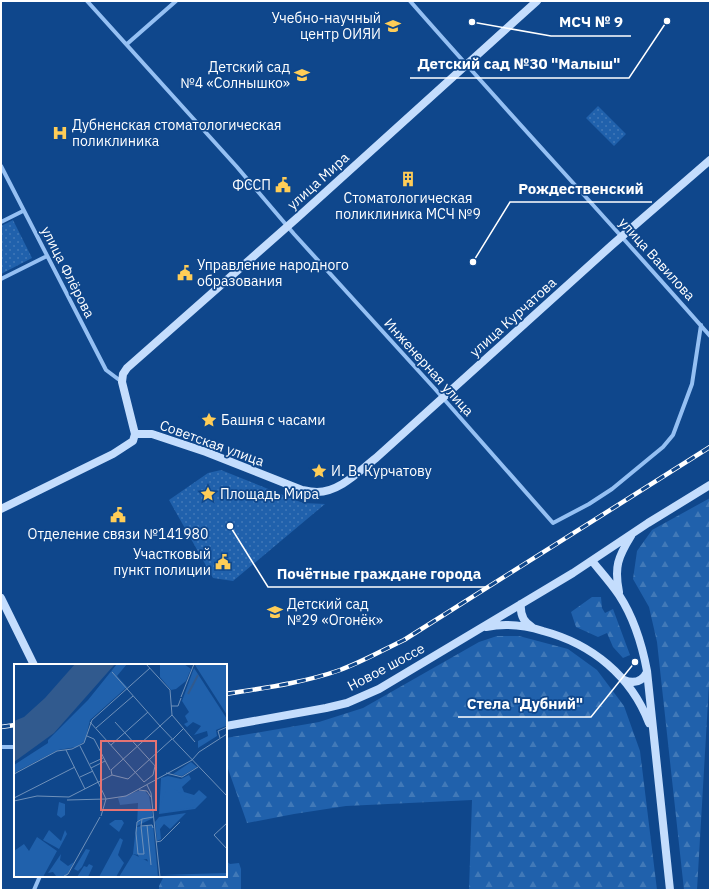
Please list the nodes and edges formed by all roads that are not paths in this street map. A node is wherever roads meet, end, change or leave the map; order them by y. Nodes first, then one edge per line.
1 (88, 1) edge
2 (176, 1) edge
3 (410, 1) edge
4 (536, 1) edge
5 (127, 44) junction
6 (466, 64) junction
7 (710, 160) edge
8 (1, 166) edge
9 (23, 211) junction
10 (1, 222) edge
11 (288, 226) junction
12 (623, 236) junction
13 (47, 256) junction
14 (1, 279) edge
15 (701, 325) junction
16 (710, 336) edge
17 (122, 382) junction
18 (443, 398) junction
19 (135, 434) junction
20 (710, 485) edge
21 (330, 489) joint
22 (1, 509) edge
23 (633, 533) junction
24 (592, 561) junction
25 (619, 595) junction
26 (1, 598) edge
27 (521, 604) junction
28 (482, 628) junction
29 (535, 628) junction
30 (34, 664) edge
31 (647, 671) junction
32 (624, 680) junction
33 (227, 726) edge
34 (654, 742) junction
35 (1, 747) edge
36 (14, 747) edge
37 (40, 877) edge
38 (34, 890) edge
39 (670, 890) edge

1 - 5 street, Инженерная улица
2 - 5 street
3 - 6 street, улица Вавилова
4 - 6 main road, улица Мира
5 - 11 street, Инженерная улица
6 - 11 main road, улица Мира
6 - 12 street, улица Вавилова
7 - 12 main road, улица Курчатова
8 - 9 street, улица Флёрова
9 - 10 street
9 - 13 street, улица Флёрова
11 - 17 main road, улица Мира
11 - 18 street, Инженерная улица
12 - 15 street, улица Вавилова
12 - 18 main road, улица Курчатова
13 - 14 street
13 - 17 street, улица Флёрова
15 - 16 street, улица Вавилова
15 - 18 street, Инженерная улица
17 - 19 main road
18 - 21 main road, улица Курчатова
19 - 21 main road, Советская улица
19 - 22 main road
20 - 23 main road
23 - 24 main road
23 - 25 main road, Новое шоссе
24 - 25 main road, Новое шоссе
24 - 27 main road, Новое шоссе
25 - 31 main road, Новое шоссе
26 - 30 main road
27 - 28 main road, Новое шоссе
27 - 29 main road
28 - 29 main road, Новое шоссе
28 - 33 main road, Новое шоссе
29 - 32 main road, Новое шоссе
31 - 32 main road
31 - 34 main road, Новое шоссе
32 - 34 main road, Новое шоссе
34 - 39 main road, Новое шоссе
35 - 36 street
37 - 38 street

